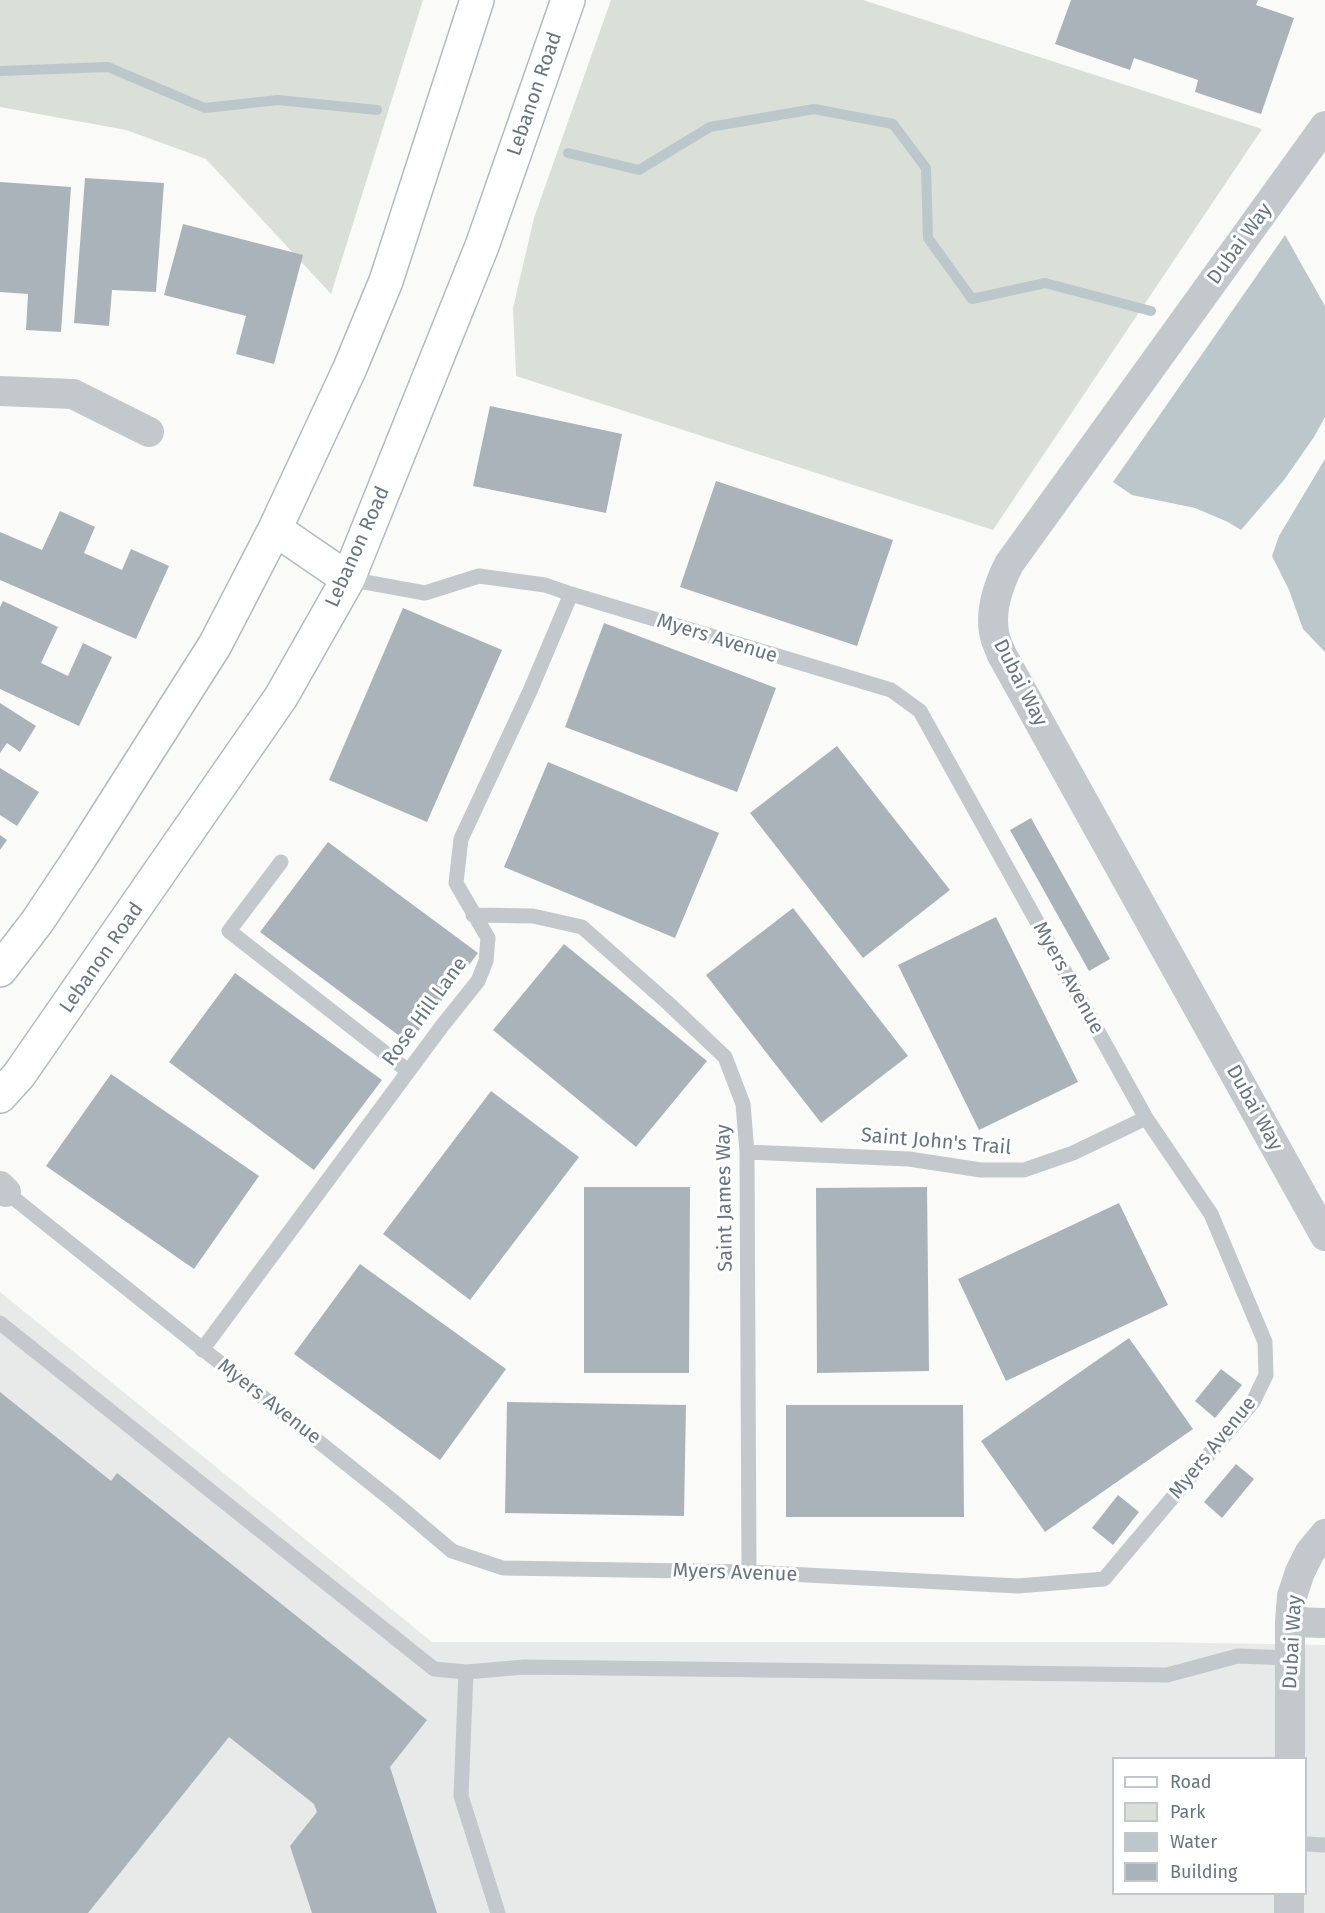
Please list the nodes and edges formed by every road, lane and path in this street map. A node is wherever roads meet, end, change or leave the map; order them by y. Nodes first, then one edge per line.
1 (477, 0) edge
2 (568, 0) edge
3 (1325, 126) edge
4 (0, 391) edge
5 (149, 432) dead end
6 (275, 529) junction
7 (348, 579) junction
8 (571, 594) junction
9 (281, 862) dead end
10 (473, 915) junction
11 (0, 970) edge
12 (408, 1071) junction
13 (0, 1096) edge
14 (1146, 1118) junction
15 (747, 1152) junction
16 (3, 1189) edge
17 (1325, 1236) edge
18 (0, 1323) edge
19 (202, 1350) junction
20 (1325, 1534) edge
21 (748, 1572) junction
22 (1290, 1622) junction
23 (1325, 1623) edge
24 (1290, 1658) junction
25 (466, 1672) junction
26 (1290, 1757) edge
27 (1307, 1844) edge
28 (1325, 1845) edge
29 (1289, 1895) edge
30 (498, 1913) edge
31 (1289, 1913) edge

1 - 6 main road
2 - 7 main road, Lebanon Road
3 - 17 street, Dubai Way
4 - 5 street
6 - 7 main road
6 - 11 main road
7 - 8 lane, Myers Avenue
7 - 13 main road, Lebanon Road
8 - 10 lane, Rose Hill Lane
8 - 14 lane, Myers Avenue
9 - 12 lane
10 - 12 lane, Rose Hill Lane
10 - 15 lane, Saint James Way
12 - 19 lane, Rose Hill Lane
14 - 15 lane, Saint John's Trail
14 - 21 lane, Myers Avenue
15 - 21 lane, Saint James Way
16 - 19 lane, Myers Avenue
18 - 25 lane
19 - 21 lane, Myers Avenue
20 - 22 street, Dubai Way
22 - 23 street
22 - 24 street, Dubai Way
24 - 25 lane
24 - 26 street, Dubai Way
25 - 30 lane
27 - 28 lane
29 - 31 street

